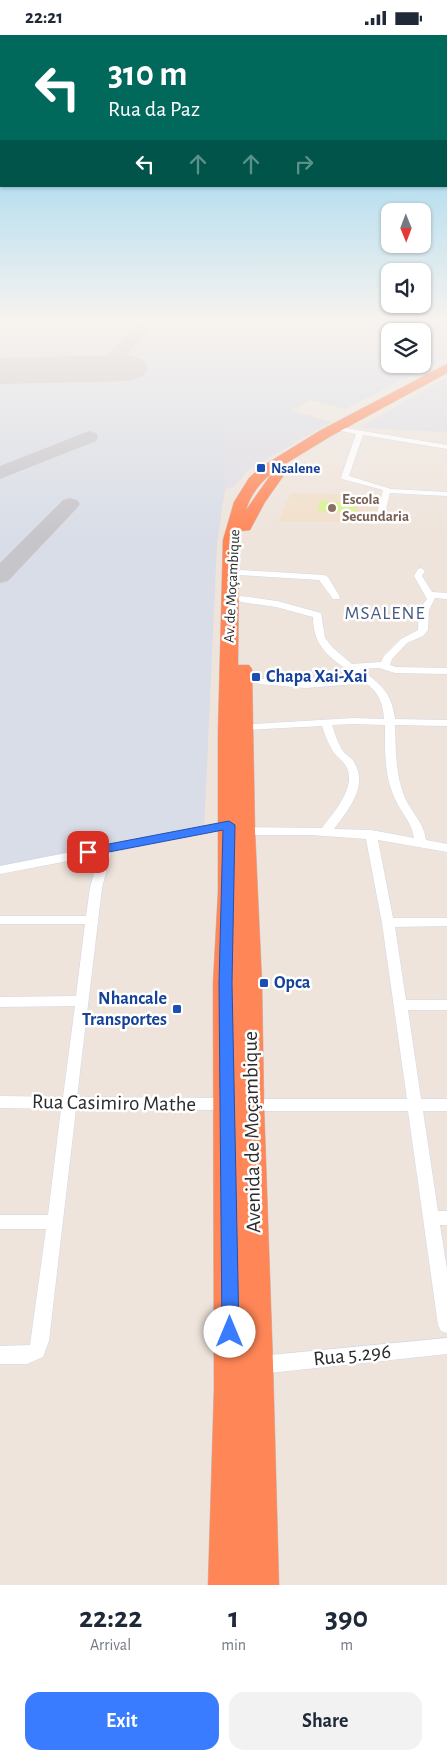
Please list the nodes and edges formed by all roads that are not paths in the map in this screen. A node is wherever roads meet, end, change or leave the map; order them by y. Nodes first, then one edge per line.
1 (406, 392) edge
2 (406, 392) edge
3 (339, 429) junction
4 (360, 433) junction
5 (447, 447) edge
6 (388, 491) junction
7 (447, 494) edge
8 (379, 521) dead end
9 (421, 571) dead end
10 (241, 573) junction
11 (429, 595) junction
12 (447, 596) edge
13 (336, 597) dead end
14 (241, 599) junction
15 (385, 666) junction
16 (352, 667) junction
17 (447, 671) edge
18 (245, 680) junction
19 (368, 680) junction
20 (389, 722) junction
21 (326, 723) junction
22 (447, 723) edge
23 (244, 727) junction
24 (237, 828) junction
25 (326, 831) junction
26 (371, 835) junction
27 (420, 843) junction
28 (447, 848) edge
29 (106, 849) junction
30 (0, 870) edge
31 (0, 920) edge
32 (92, 920) junction
33 (447, 922) edge
34 (388, 923) junction
35 (82, 1001) junction
36 (0, 1002) edge
37 (400, 1005) junction
38 (447, 1005) edge
39 (0, 1102) edge
40 (69, 1102) junction
41 (239, 1105) junction
42 (414, 1105) junction
43 (447, 1105) edge
44 (431, 1218) junction
45 (447, 1218) edge
46 (0, 1222) edge
47 (55, 1222) junction
48 (447, 1325) edge
49 (447, 1346) edge
50 (0, 1355) edge
51 (257, 1365) junction
52 (227, 1585) edge
53 (260, 1585) edge

1 - 3 highway, Av. de Moçambique
2 - 18 highway, Av. de Moçambique
3 - 4 street
3 - 10 highway, Av. de Moçambique
4 - 5 street
4 - 6 street
6 - 7 street
6 - 8 street
9 - 11 street
10 - 13 street
10 - 14 highway, Av. de Moçambique
11 - 12 street
11 - 15 street
14 - 16 street
14 - 18 highway, Av. de Moçambique
15 - 16 street
15 - 17 street
16 - 19 street
18 - 19 street
18 - 23 highway, Avenida de Moçambique
18 - 24 highway, Avenida de Moçambique
19 - 20 street
20 - 21 street
20 - 22 street
20 - 27 street
21 - 23 street
21 - 25 street
23 - 24 highway, Avenida de Moçambique
24 - 25 street
24 - 29 street
24 - 41 highway, Avenida de Moçambique
25 - 26 street
26 - 27 street
26 - 34 street
27 - 28 street
29 - 30 street
29 - 32 street
31 - 32 street
32 - 35 street
33 - 34 street
34 - 37 street
35 - 36 street
35 - 40 street
37 - 38 street
37 - 42 street
39 - 40 street, Rua Casimiro Mathe
40 - 41 street, Rua Casimiro Mathe
40 - 47 street
41 - 42 street, Rua Casimiro Mathe
41 - 51 highway, Avenida de Moçambique
41 - 52 highway, Avenida de Moçambique
42 - 43 street, Rua Casimiro Mathe
42 - 44 street
44 - 45 street
44 - 48 street
46 - 47 street
47 - 50 street
49 - 51 street, Rua 5.296
51 - 53 highway, Avenida de Moçambique

